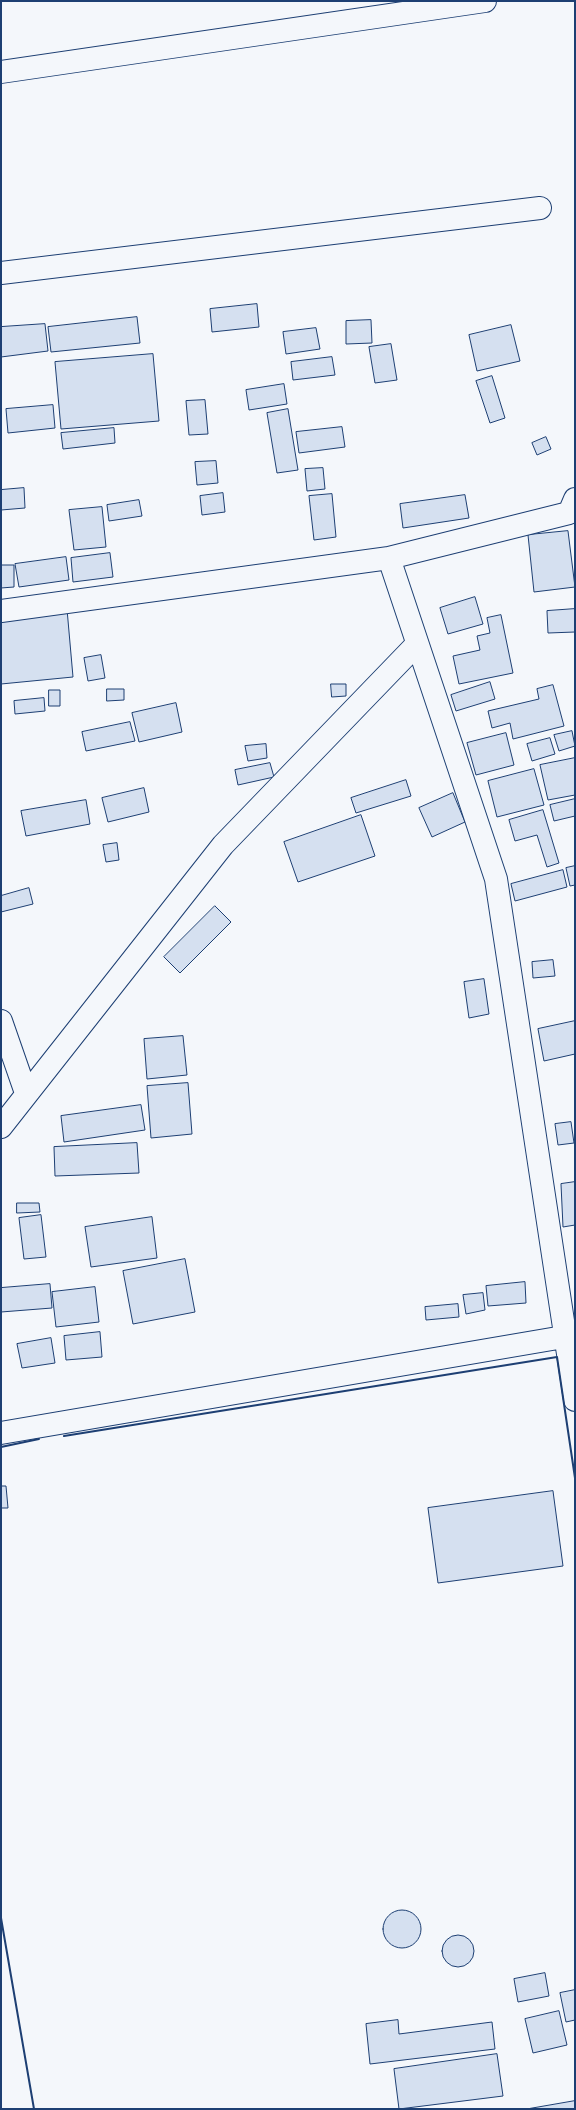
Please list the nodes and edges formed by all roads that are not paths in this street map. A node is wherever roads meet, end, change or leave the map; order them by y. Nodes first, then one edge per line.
1 (485, 1) edge
2 (447, 4) edge
3 (1, 72) edge
4 (540, 208) dead end
5 (1, 273) edge
6 (575, 499) edge
7 (389, 558) junction
8 (1, 611) edge
9 (417, 644) junction
10 (1, 1022) edge
11 (26, 1093) junction
12 (1, 1127) edge
13 (570, 1336) edge
14 (575, 1400) edge
15 (1, 1433) edge

1 - 2 street
2 - 3 street
4 - 5 street
6 - 7 street
7 - 8 street
7 - 9 street
9 - 11 street
9 - 13 street
10 - 11 street
11 - 12 street
13 - 14 street
13 - 15 street

